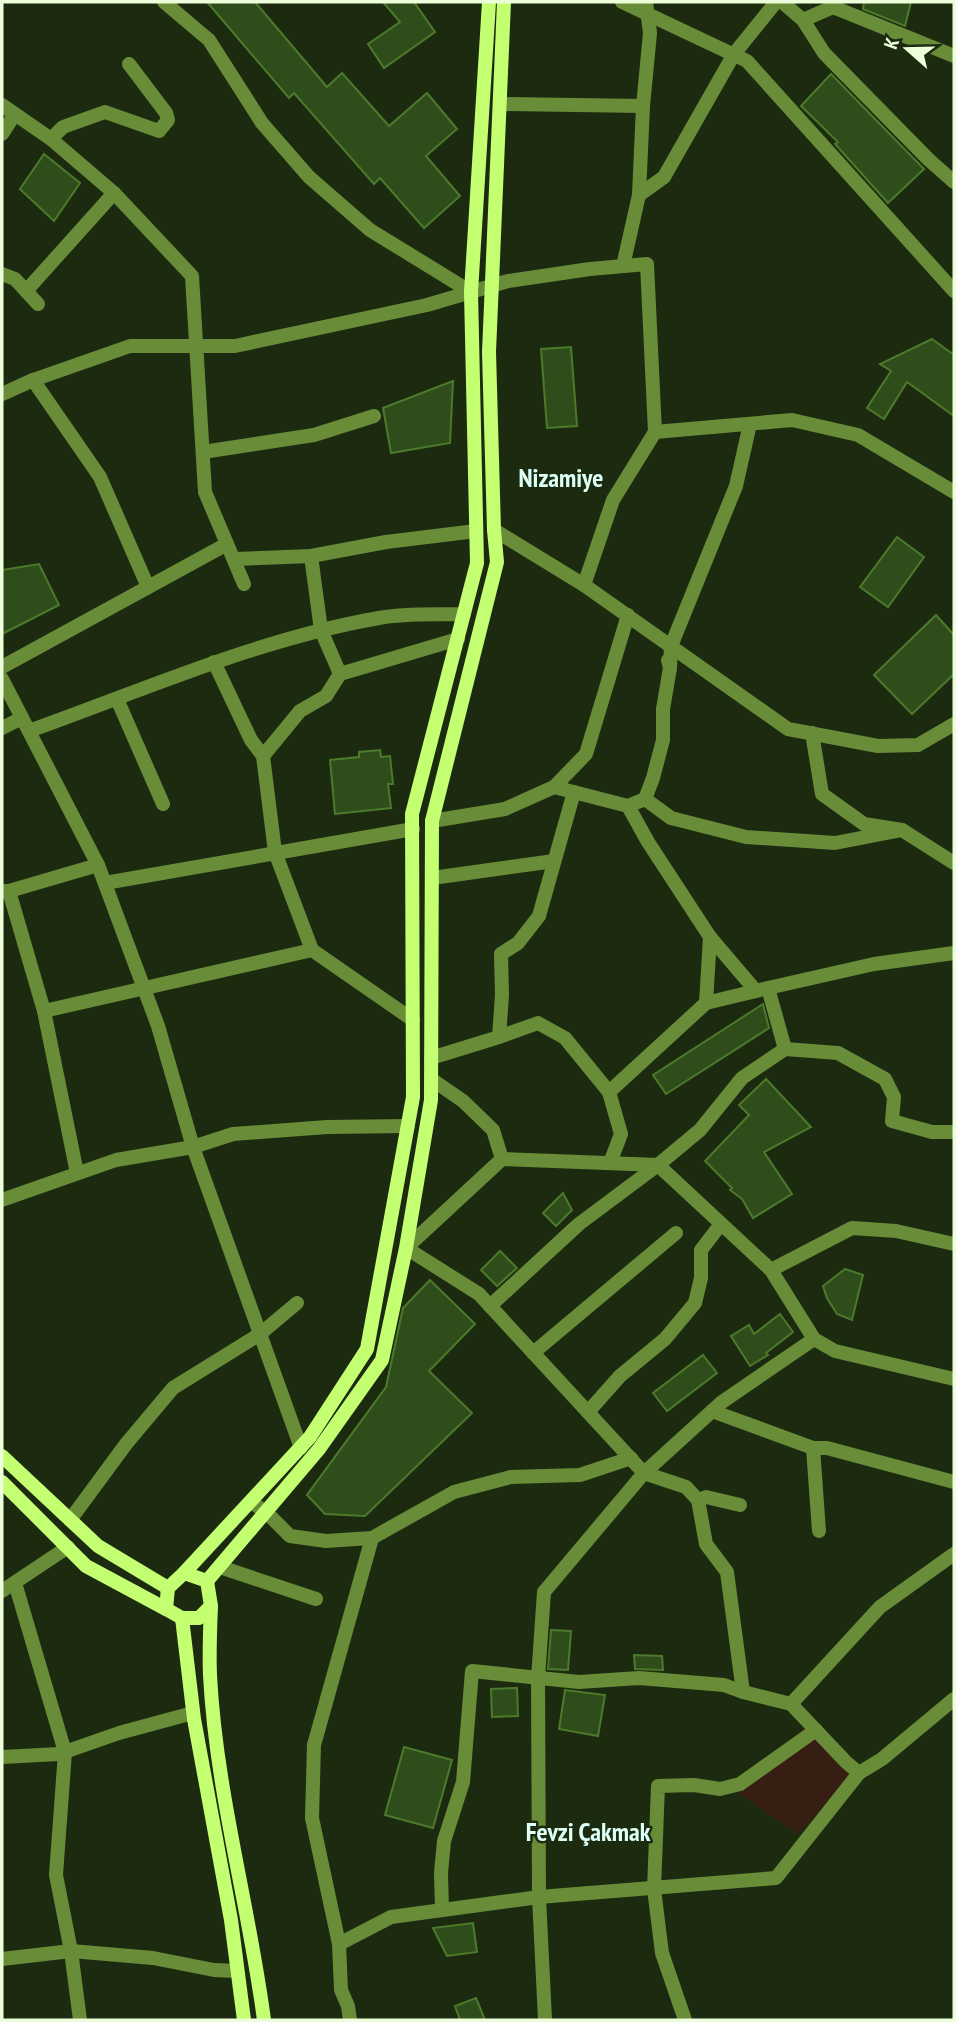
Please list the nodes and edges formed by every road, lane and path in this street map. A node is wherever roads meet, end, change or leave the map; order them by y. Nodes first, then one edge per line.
1 (164, 2) edge
2 (489, 2) edge
3 (504, 2) edge
4 (622, 2) edge
5 (776, 2) edge
6 (782, 2) edge
7 (834, 4) edge
8 (647, 8) edge
9 (803, 20) junction
10 (734, 54) junction
11 (954, 56) edge
12 (129, 64) dead end
13 (500, 104) junction
14 (2, 105) edge
15 (643, 106) junction
16 (15, 114) junction
17 (2, 134) edge
18 (51, 139) junction
19 (954, 182) edge
20 (114, 193) junction
21 (639, 195) junction
22 (623, 266) junction
23 (2, 274) edge
24 (492, 286) junction
25 (26, 291) junction
26 (954, 291) edge
27 (471, 292) junction
28 (38, 304) dead end
29 (196, 346) junction
30 (33, 380) junction
31 (2, 394) edge
32 (374, 416) dead end
33 (750, 424) junction
34 (655, 432) junction
35 (203, 452) junction
36 (954, 492) edge
37 (494, 530) junction
38 (476, 531) junction
39 (227, 544) junction
40 (311, 556) junction
41 (234, 559) junction
42 (244, 584) dead end
43 (584, 585) junction
44 (148, 587) junction
45 (464, 614) junction
46 (628, 615) junction
47 (321, 630) junction
48 (458, 639) junction
49 (666, 642) junction
50 (214, 662) junction
51 (2, 667) edge
52 (340, 674) junction
53 (2, 679) edge
54 (117, 699) junction
55 (954, 724) edge
56 (25, 725) junction
57 (2, 728) edge
58 (812, 733) junction
59 (263, 756) junction
60 (554, 787) junction
61 (574, 792) junction
62 (645, 799) junction
63 (163, 804) dead end
64 (628, 806) junction
65 (432, 821) junction
66 (412, 829) junction
67 (902, 830) junction
68 (275, 852) junction
69 (554, 861) junction
70 (954, 863) edge
71 (98, 865) junction
72 (432, 878) junction
73 (105, 883) junction
74 (6, 891) edge
75 (710, 937) junction
76 (312, 950) junction
77 (954, 953) edge
78 (144, 989) junction
79 (762, 990) junction
80 (706, 1003) junction
81 (44, 1011) junction
82 (413, 1020) junction
83 (499, 1037) junction
84 (785, 1049) junction
85 (431, 1058) junction
86 (431, 1079) junction
87 (609, 1092) junction
88 (408, 1126) junction
89 (954, 1132) edge
90 (193, 1147) junction
91 (502, 1159) junction
92 (610, 1163) junction
93 (658, 1165) junction
94 (77, 1173) junction
95 (2, 1200) edge
96 (720, 1224) junction
97 (676, 1233) dead end
98 (954, 1244) edge
99 (406, 1248) junction
100 (771, 1270) junction
101 (297, 1304) dead end
102 (490, 1306) junction
103 (260, 1334) junction
104 (814, 1339) junction
105 (533, 1353) junction
106 (954, 1379) edge
107 (712, 1411) junction
108 (588, 1412) junction
109 (301, 1448) junction
110 (813, 1448) junction
111 (2, 1456) edge
112 (631, 1458) junction
113 (644, 1473) junction
114 (2, 1482) edge
115 (954, 1482) edge
116 (698, 1500) junction
117 (251, 1502) junction
118 (740, 1505) dead end
119 (266, 1512) junction
120 (70, 1520) junction
121 (819, 1531) dead end
122 (372, 1538) junction
123 (68, 1547) junction
124 (954, 1554) edge
125 (220, 1567) junction
126 (184, 1573) junction
127 (207, 1581) junction
128 (15, 1583) junction
129 (168, 1588) junction
130 (2, 1591) edge
131 (316, 1599) dead end
132 (211, 1606) junction
133 (166, 1609) junction
134 (182, 1618) junction
135 (538, 1678) junction
136 (743, 1692) junction
137 (954, 1699) edge
138 (792, 1704) junction
139 (193, 1713) junction
140 (817, 1730) junction
141 (65, 1752) junction
142 (2, 1757) edge
143 (859, 1773) junction
144 (654, 1889) junction
145 (539, 1897) junction
146 (442, 1910) junction
147 (339, 1944) junction
148 (71, 1951) junction
149 (2, 1959) edge
150 (257, 1968) junction
151 (237, 1971) junction
152 (80, 2020) edge
153 (244, 2020) edge
154 (264, 2020) edge
155 (350, 2020) edge
156 (545, 2020) edge
157 (685, 2020) edge

1 - 27 street
2 - 27 street
3 - 13 street
4 - 8 street
5 - 10 street
6 - 9 street
7 - 9 street
7 - 11 street
8 - 10 street
8 - 15 street
9 - 19 street
10 - 21 street
10 - 26 street
12 - 18 street
13 - 15 street
13 - 24 street
14 - 16 street
15 - 21 street
16 - 17 street
16 - 18 street
18 - 20 street
20 - 25 street
20 - 29 street
21 - 22 street
22 - 24 street
22 - 34 street
23 - 25 street
24 - 27 street
24 - 37 street
25 - 28 street
27 - 29 street
27 - 38 street
29 - 30 street
29 - 35 street
30 - 31 street
30 - 44 street
32 - 35 street
33 - 34 street
33 - 36 street
33 - 49 street
34 - 43 street
35 - 39 street
37 - 43 street
37 - 65 street
38 - 40 street
38 - 45 street
39 - 41 street
39 - 44 street
40 - 41 street
40 - 47 street
41 - 42 street
43 - 46 street
44 - 51 street
45 - 47 street
45 - 48 street
46 - 49 street
46 - 60 street
47 - 50 street
47 - 52 street
48 - 52 street
48 - 66 street
49 - 58 street
49 - 62 street
50 - 54 street
50 - 59 street
52 - 59 street
53 - 56 street
54 - 56 street
54 - 63 street
55 - 58 street
56 - 57 street
56 - 71 street
58 - 67 street
59 - 68 street
60 - 61 street
60 - 65 street
61 - 64 street
61 - 69 street
62 - 64 street
62 - 67 street
64 - 75 street
65 - 72 street
66 - 68 street
66 - 82 street
67 - 70 street
68 - 73 street
68 - 76 street
69 - 72 street
69 - 83 street
71 - 73 street
71 - 74 street
72 - 85 street
73 - 78 street
74 - 81 street
75 - 79 street
75 - 80 street
76 - 78 street
76 - 82 street
77 - 79 street
78 - 81 street
78 - 90 street
79 - 80 street
79 - 84 street
80 - 87 street
81 - 94 street
82 - 88 street
83 - 85 street
83 - 87 street
84 - 89 street
84 - 93 street
85 - 86 street
86 - 91 street
86 - 99 street
87 - 92 street
88 - 90 street
88 - 109 street
90 - 94 street
90 - 103 street
91 - 92 street
91 - 99 street
92 - 93 street
93 - 96 street
93 - 102 street
94 - 95 street
96 - 100 street
96 - 108 street
97 - 105 street
98 - 100 street
99 - 102 street
99 - 119 street
100 - 104 street
101 - 103 street
102 - 105 street
103 - 109 street
103 - 120 street
104 - 106 street
104 - 107 street
105 - 108 street
107 - 110 street
107 - 113 street
108 - 112 street
109 - 117 street
110 - 115 street
110 - 121 street
111 - 120 street
112 - 113 street
112 - 122 street
113 - 116 street
113 - 135 street
114 - 123 street
116 - 118 street
116 - 136 street
117 - 119 street
117 - 126 street
119 - 122 street
119 - 125 street
120 - 129 street
122 - 147 street
123 - 128 street
123 - 133 street
124 - 138 street
125 - 127 street
125 - 131 street
126 - 127 street
126 - 129 street
127 - 132 street
128 - 130 street
128 - 141 street
129 - 133 street
132 - 134 street
132 - 150 street
133 - 134 street
134 - 139 street
135 - 136 street
135 - 145 street
135 - 146 street
136 - 138 street
137 - 143 street
138 - 140 street
139 - 141 street
139 - 151 street
140 - 143 street
140 - 144 street
141 - 142 street
141 - 148 street
143 - 144 street
144 - 145 street
144 - 157 street
145 - 146 street
145 - 156 street
146 - 147 street
147 - 155 street
148 - 149 street
148 - 151 street
148 - 152 street
150 - 151 street
150 - 154 street
151 - 153 street

